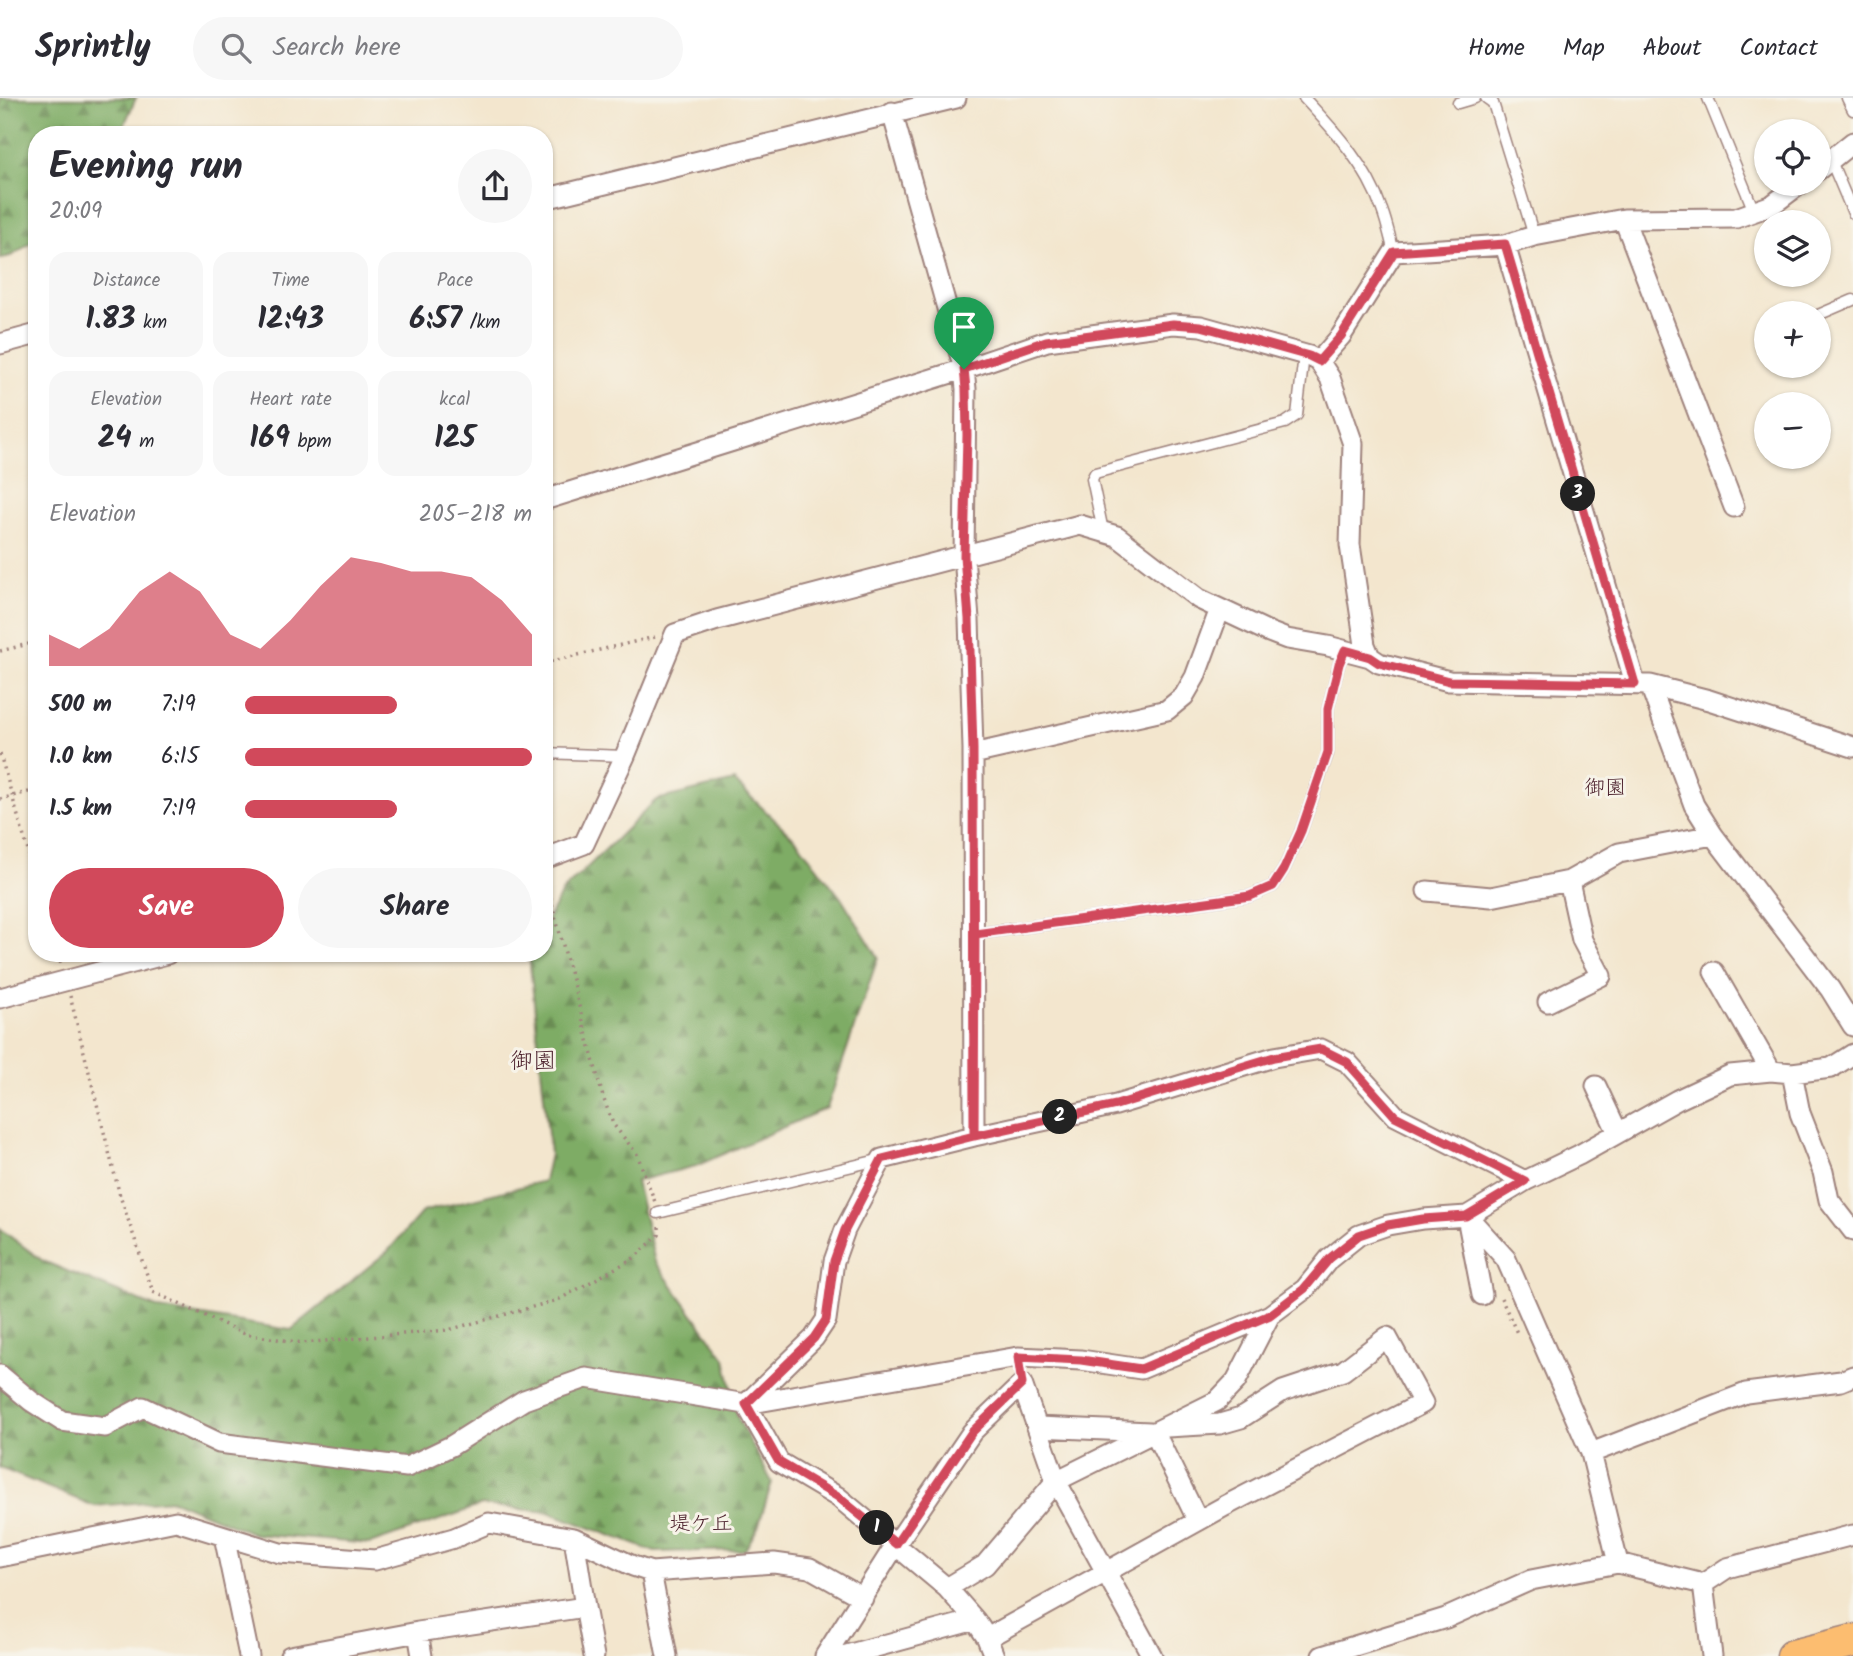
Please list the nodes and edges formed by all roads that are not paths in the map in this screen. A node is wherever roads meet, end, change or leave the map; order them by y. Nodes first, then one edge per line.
1 (956, 98) edge
2 (1304, 98) edge
3 (1475, 98) edge
4 (1486, 98) edge
5 (1708, 98) edge
6 (1847, 98) edge
7 (1458, 103) dead end
8 (1853, 110) edge
9 (892, 112) junction
10 (1853, 142) edge
11 (1831, 161) edge
12 (1831, 176) edge
13 (1784, 196) edge
14 (553, 197) edge
15 (1757, 210) edge
16 (1754, 211) joint
17 (1853, 213) edge
18 (1624, 219) junction
19 (1534, 236) junction
20 (1505, 244) junction
21 (1394, 252) junction
22 (1853, 300) edge
23 (1831, 309) edge
24 (28, 336) edge
25 (0, 344) edge
26 (1311, 358) junction
27 (964, 369) junction
28 (553, 497) edge
29 (1734, 507) dead end
30 (1104, 532) junction
31 (964, 556) junction
32 (1220, 609) junction
33 (1345, 650) junction
34 (1370, 657) junction
35 (1643, 684) junction
36 (1853, 747) edge
37 (553, 753) edge
38 (973, 754) junction
39 (625, 756) junction
40 (1713, 835) junction
41 (553, 856) edge
42 (1569, 881) junction
43 (1427, 891) dead end
44 (975, 934) junction
45 (136, 962) edge
46 (1714, 972) dead end
47 (0, 998) edge
48 (1548, 1002) dead end
49 (1853, 1026) edge
50 (1853, 1054) edge
51 (1771, 1071) junction
52 (1792, 1073) junction
53 (1596, 1086) dead end
54 (1618, 1133) junction
55 (974, 1136) junction
56 (882, 1159) junction
57 (1525, 1181) junction
58 (658, 1213) road end
59 (1466, 1216) junction
60 (1853, 1231) edge
61 (1482, 1295) dead end
62 (1270, 1315) junction
63 (1018, 1357) junction
64 (0, 1375) edge
65 (1853, 1376) edge
66 (1022, 1384) junction
67 (746, 1404) junction
68 (1038, 1427) junction
69 (1161, 1430) junction
70 (1591, 1453) junction
71 (1055, 1480) junction
72 (1198, 1521) junction
73 (1853, 1535) edge
74 (224, 1536) junction
75 (574, 1538) junction
76 (896, 1544) junction
77 (0, 1557) edge
78 (1618, 1563) junction
79 (651, 1572) junction
80 (1105, 1573) junction
81 (1703, 1584) junction
82 (947, 1588) junction
83 (863, 1598) junction
84 (585, 1607) junction
85 (975, 1619) junction
86 (418, 1632) junction
87 (1853, 1641) edge
88 (990, 1647) edge
89 (909, 1648) edge
90 (249, 1656) edge
91 (290, 1656) edge
92 (422, 1656) edge
93 (594, 1656) edge
94 (667, 1656) edge
95 (825, 1656) edge
96 (843, 1656) edge
97 (1152, 1656) edge
98 (1322, 1656) edge
99 (1712, 1656) edge
100 (1793, 1656) edge

1 - 9 street
2 - 21 lane
3 - 7 lane
4 - 19 lane
5 - 16 lane
6 - 8 lane
9 - 14 street
9 - 27 street
10 - 11 street
12 - 17 lane
13 - 15 street
16 - 18 street
18 - 19 street
18 - 29 street
19 - 20 street
20 - 21 street
20 - 35 street
21 - 26 street
22 - 23 lane
24 - 25 street
26 - 27 street
26 - 30 lane
26 - 34 street
27 - 28 street
27 - 31 street
30 - 31 street
30 - 32 street
31 - 38 street
31 - 39 street
32 - 33 street
32 - 38 street
33 - 34 street
33 - 44 lane
34 - 35 street
35 - 36 street
35 - 40 street
37 - 39 lane
38 - 44 street
39 - 41 street
40 - 42 street
40 - 49 street
42 - 43 street
42 - 48 street
44 - 55 street
45 - 47 street
46 - 51 street
50 - 52 street
51 - 52 street
51 - 54 street
52 - 60 street
53 - 54 street
54 - 57 street
55 - 56 street
55 - 57 street
56 - 58 lane
56 - 67 street
57 - 59 street
59 - 61 street
59 - 62 street
59 - 70 street
62 - 63 street
62 - 69 street
63 - 66 street
63 - 67 street
64 - 67 street
65 - 70 street
66 - 68 street
66 - 76 street
67 - 76 street
68 - 69 street
68 - 71 street
69 - 71 street
69 - 72 street
69 - 72 street
70 - 78 street
71 - 80 street
71 - 82 street
72 - 80 street
73 - 81 street
74 - 75 street
74 - 77 street
74 - 90 street
75 - 79 street
75 - 84 street
76 - 82 street
76 - 83 street
78 - 81 street
78 - 98 street
79 - 83 street
79 - 94 street
80 - 88 street
80 - 97 street
81 - 99 street
82 - 85 street
83 - 95 street
84 - 86 street
84 - 93 street
85 - 88 street
85 - 89 street
86 - 91 street
86 - 92 street
87 - 100 main road
89 - 96 street

